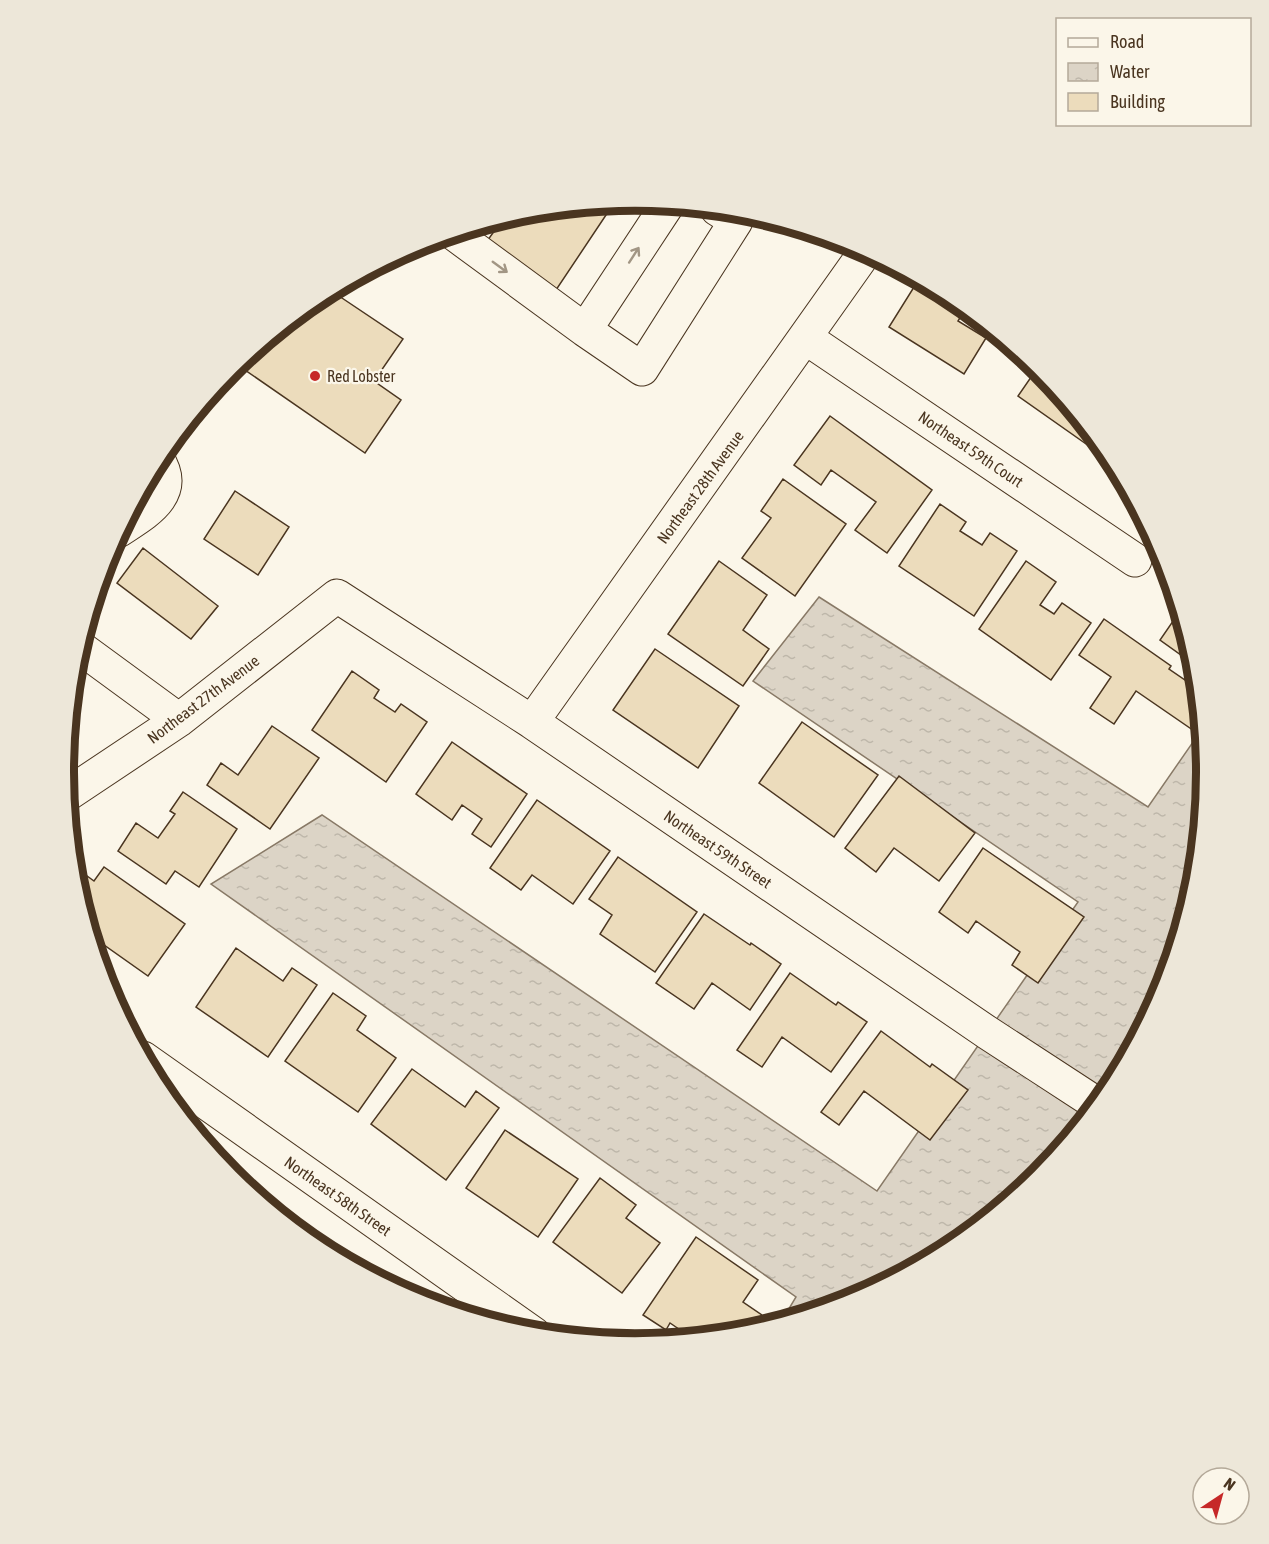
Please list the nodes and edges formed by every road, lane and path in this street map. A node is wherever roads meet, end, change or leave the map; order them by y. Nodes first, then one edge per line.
1 (663, 212) edge
2 (735, 221) edge
3 (461, 239) edge
4 (860, 259) edge
5 (585, 330) junction
6 (806, 338) junction
7 (163, 468) edge
8 (133, 521) edge
9 (1135, 560) dead end
10 (337, 596) joint
11 (87, 652) edge
12 (180, 720) junction
13 (532, 722) junction
14 (74, 790) edge
15 (160, 1071) edge
16 (1090, 1100) edge
17 (513, 1319) edge

5 -> 1 street
2 - 5 street
3 -> 5 street
4 - 6 street, Northeast 28th Avenue
6 - 9 street, Northeast 59th Court
6 - 13 street, Northeast 28th Avenue
7 - 8 street
10 - 12 street, Northeast 27th Avenue
10 - 13 street, Northeast 59th Street
11 - 12 street
12 - 14 street, Northeast 27th Avenue
13 - 16 street, Northeast 59th Street
15 - 17 street, Northeast 58th Street

